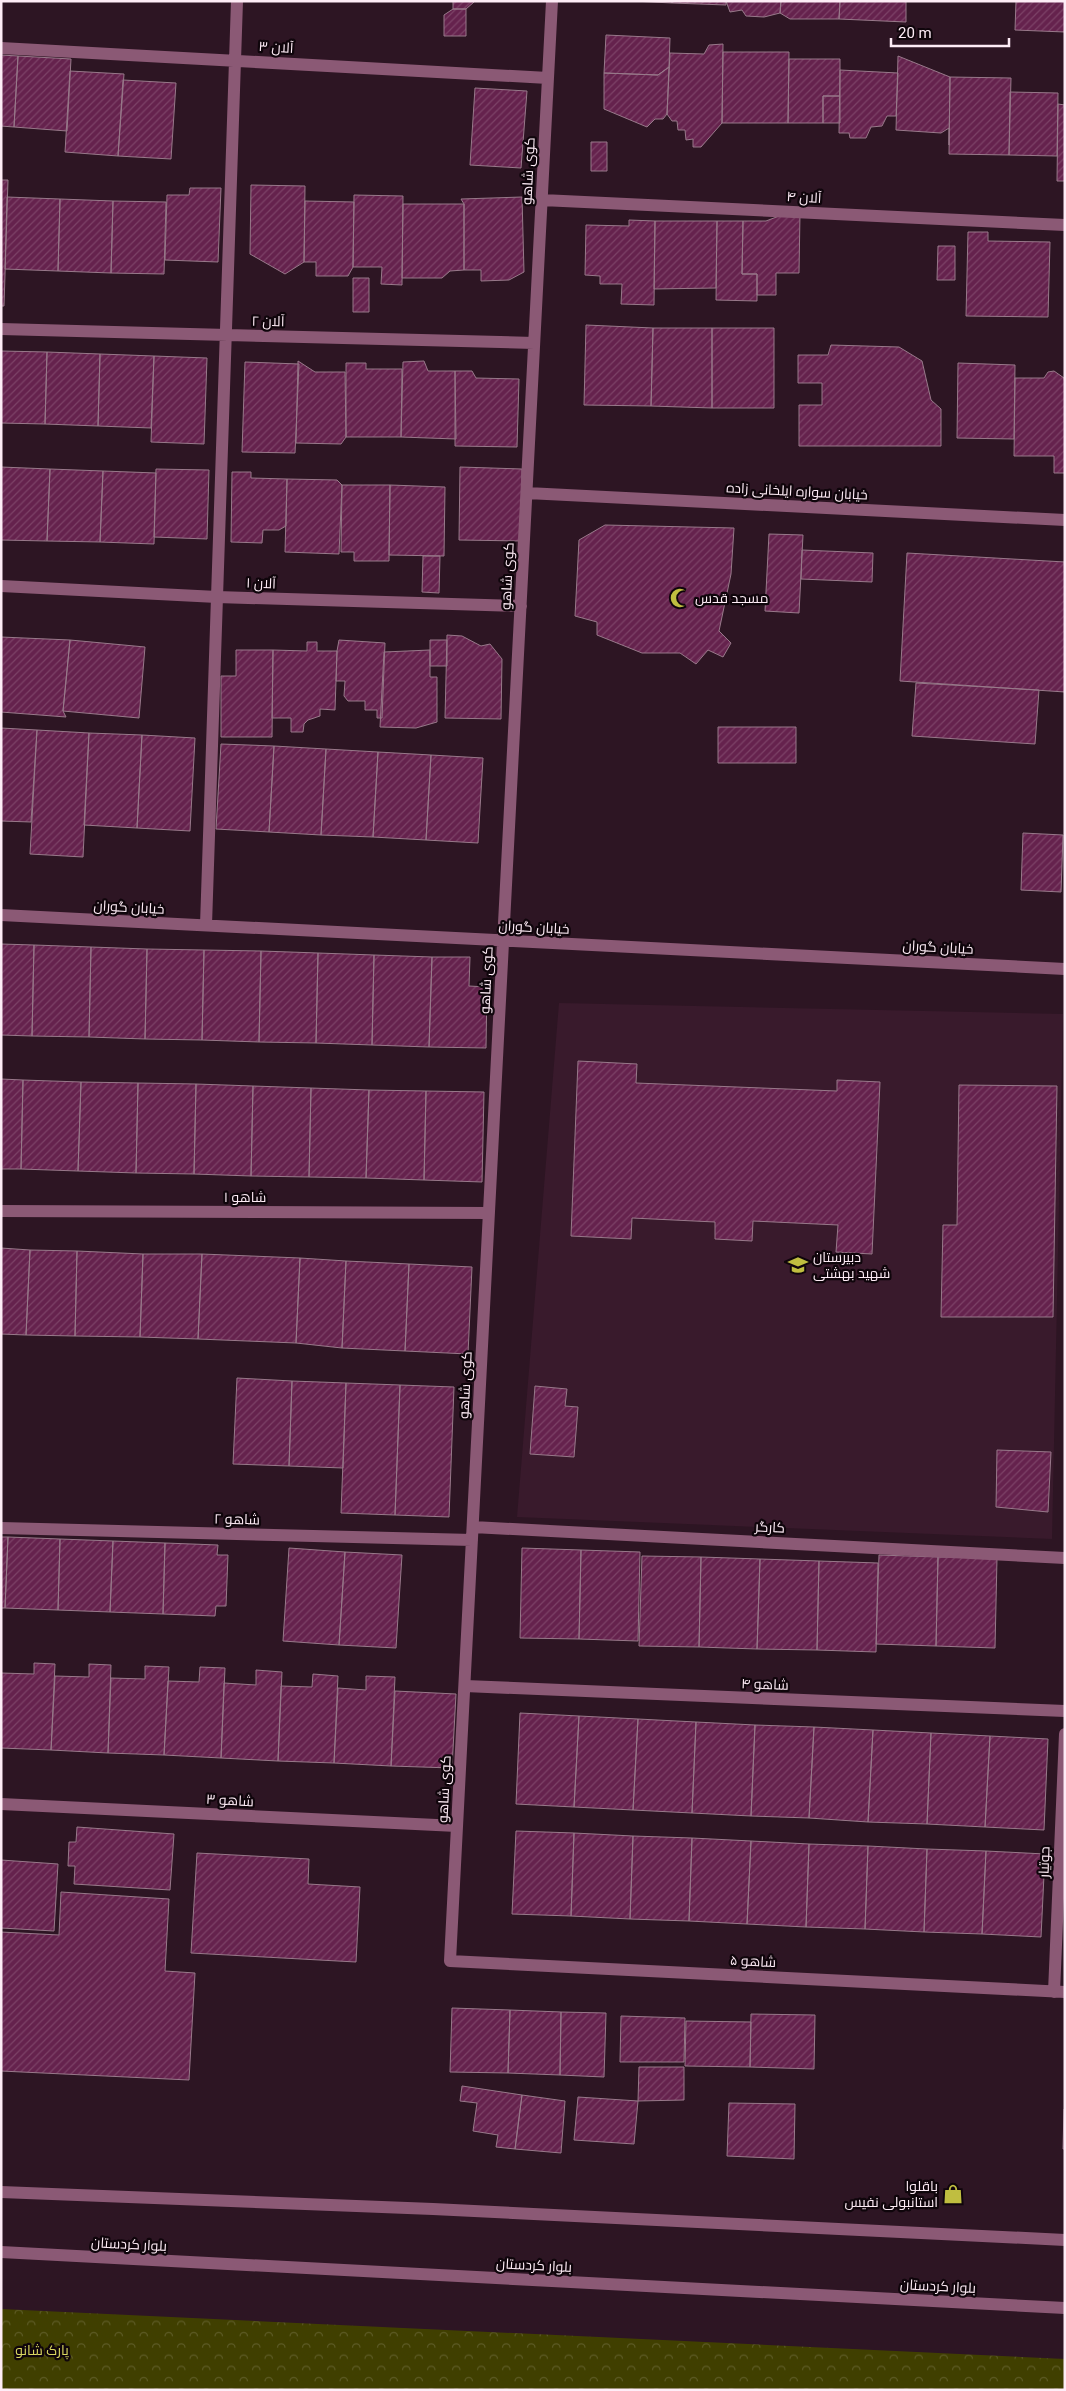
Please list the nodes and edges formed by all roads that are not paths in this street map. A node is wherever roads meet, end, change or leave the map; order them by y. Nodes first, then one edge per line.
1 (237, 1) edge
2 (552, 1) edge
3 (1, 48) edge
4 (236, 60) junction
5 (548, 78) junction
6 (542, 200) junction
7 (1065, 225) edge
8 (1, 328) edge
9 (226, 335) junction
10 (534, 343) junction
11 (527, 492) junction
12 (1065, 520) edge
13 (1, 586) edge
14 (217, 597) junction
15 (521, 606) junction
16 (1, 915) edge
17 (206, 925) junction
18 (503, 940) junction
19 (1065, 968) edge
20 (1, 1211) edge
21 (489, 1213) junction
22 (1, 1528) edge
23 (473, 1533) junction
24 (1065, 1558) edge
25 (465, 1686) junction
26 (1065, 1711) edge
27 (1065, 1734) edge
28 (1, 1804) edge
29 (457, 1826) junction
30 (450, 1961) joint
31 (1059, 1992) edge
32 (1, 2192) edge
33 (1065, 2240) edge
34 (1, 2252) edge
35 (1065, 2308) edge

1 - 4 street
2 - 5 street, کوی شاهو
3 - 4 street, آلان ۳
4 - 5 street, آلان ۳
4 - 9 street
5 - 6 street, کوی شاهو
6 - 7 street, آلان ۴
6 - 10 street, کوی شاهو
8 - 9 street, آلان ۲
9 - 10 street, آلان ۲
9 - 14 street
10 - 11 street, کوی شاهو
11 - 12 street, خیابان سواره ایلخانی زاده
11 - 15 street, کوی شاهو
13 - 14 street, آلان ۱
14 - 15 street, آلان ۱
14 - 17 street
15 - 18 street, کوی شاهو
16 - 17 street, خیابان گوران
17 - 18 street, خیابان گوران
18 - 19 street, خیابان گوران
18 - 21 street, کوی شاهو
20 - 21 street, شاهو ۱
21 - 23 street, کوی شاهو
22 - 23 street, شاهو ۲
23 - 24 street, کارگر
23 - 25 street, کوی شاهو
25 - 26 street, شاهو ۴
25 - 29 street, کوی شاهو
27 - 31 street, جوتیار
28 - 29 street, شاهو ۳
29 - 30 street, کوی شاهو
30 - 31 street, شاهو ۵
32 - 33 street
34 - 35 street, بلوار کردستان

